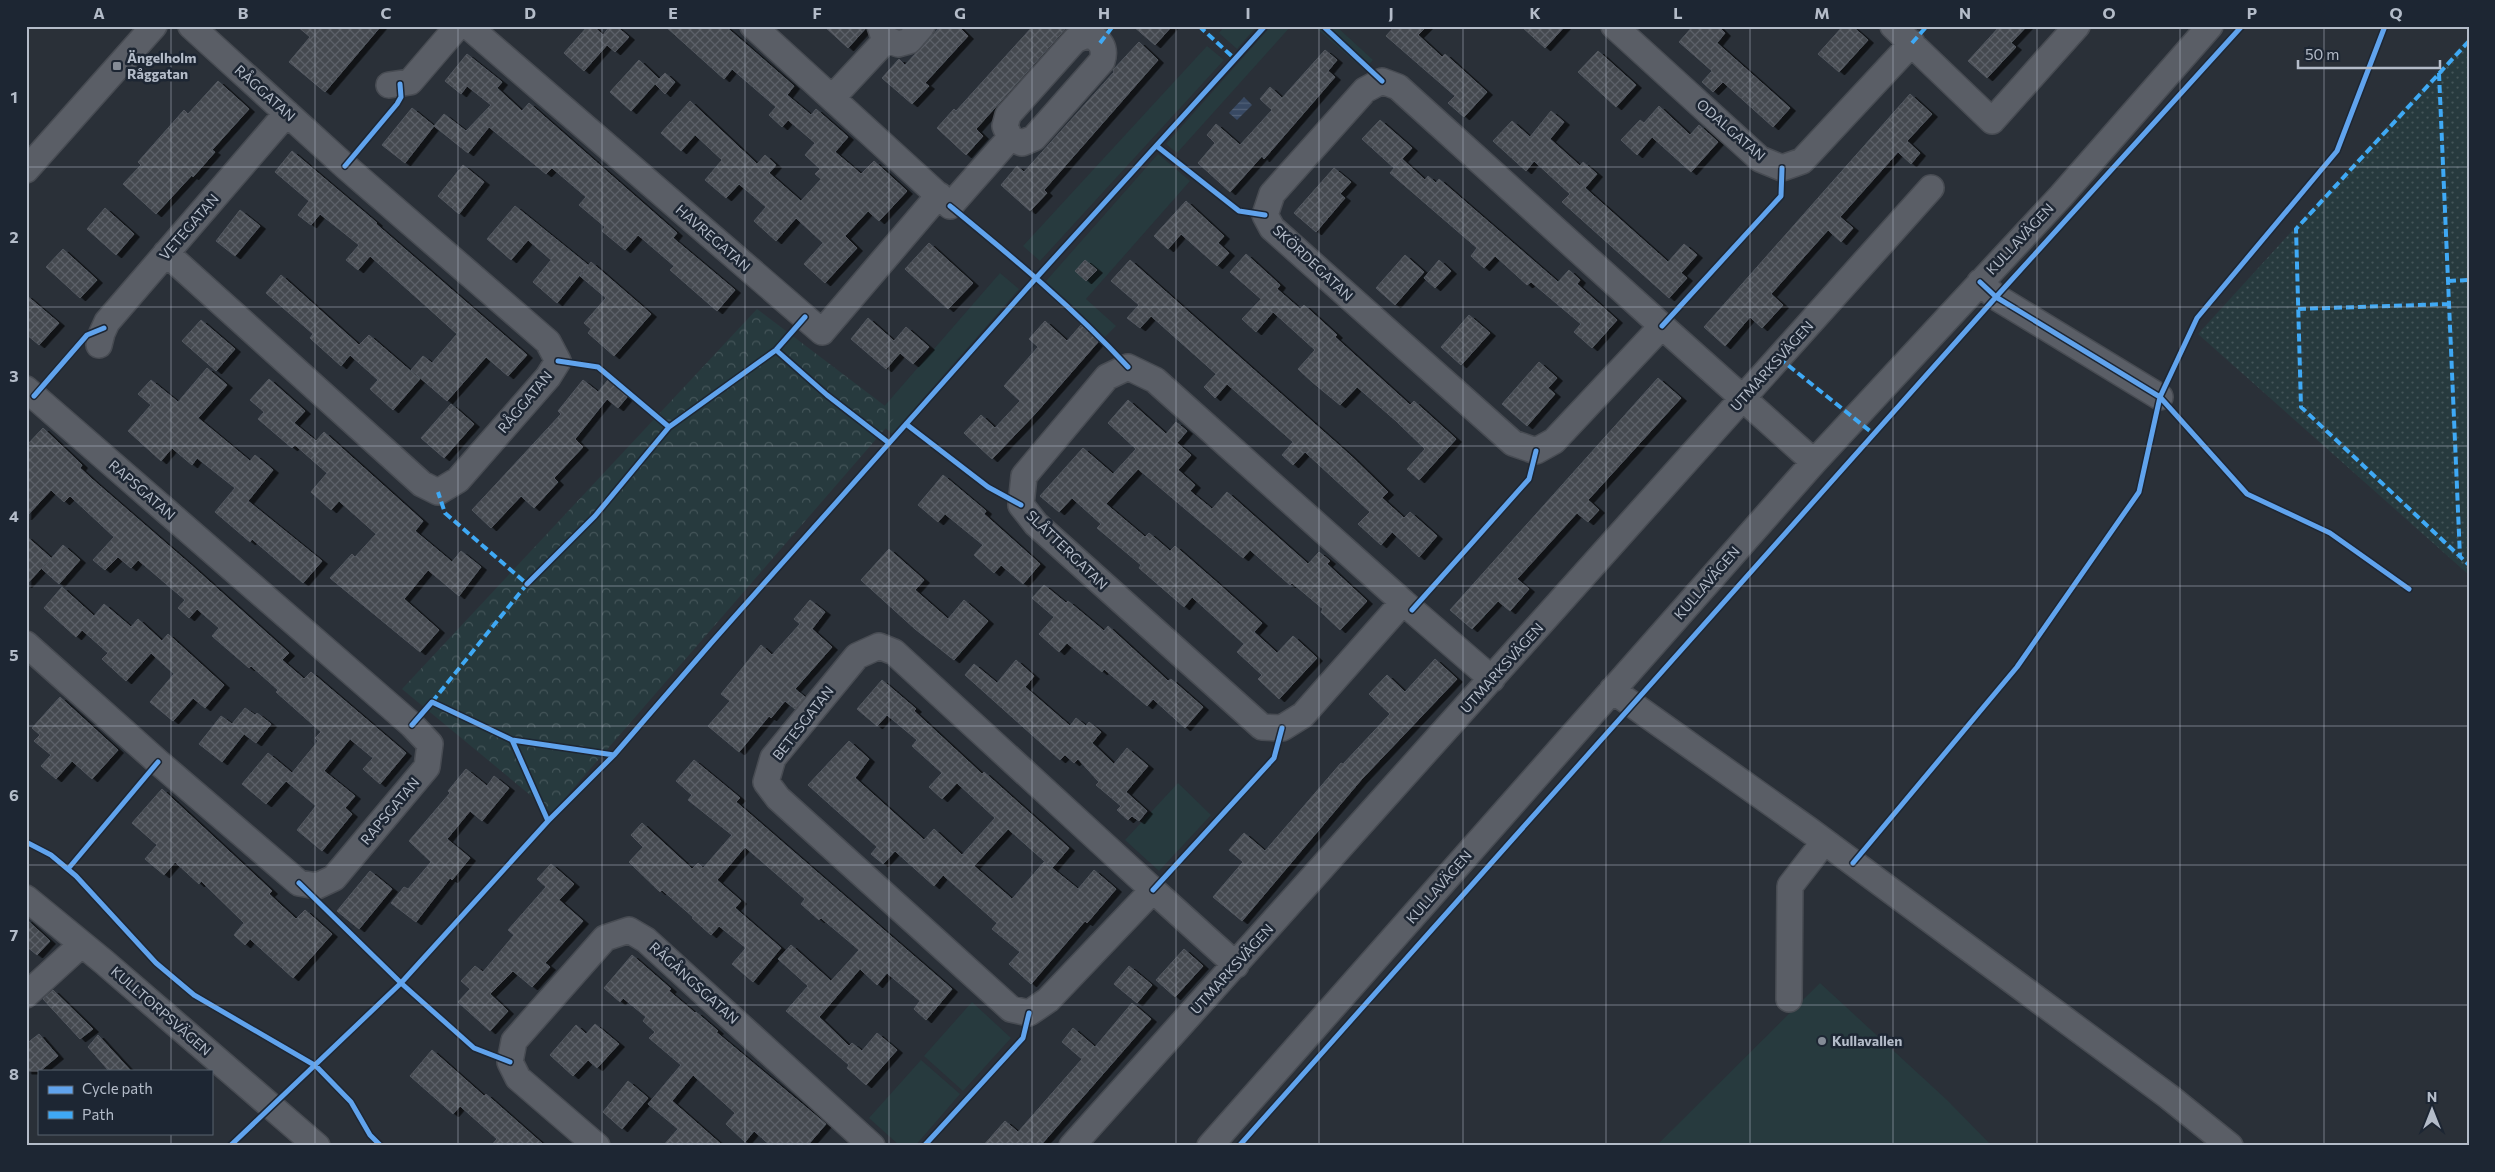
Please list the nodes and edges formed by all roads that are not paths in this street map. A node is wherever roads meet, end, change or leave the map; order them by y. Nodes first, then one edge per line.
1 (154, 26) edge
2 (191, 26) edge
3 (458, 26) edge
4 (468, 26) edge
5 (753, 26) edge
6 (922, 26) edge
7 (1614, 26) edge
8 (1893, 26) edge
9 (2077, 26) edge
10 (2210, 26) edge
11 (883, 33) edge
12 (1912, 44) junction
13 (389, 85) dead end
14 (832, 98) junction
15 (287, 113) junction
16 (1010, 138) dead end
17 (26, 170) edge
18 (1931, 188) dead end
19 (938, 196) junction
20 (166, 253) junction
21 (1980, 282) junction
22 (1662, 326) junction
23 (99, 345) dead end
24 (29, 397) edge
25 (2160, 397) dead end
26 (1743, 399) junction
27 (1814, 462) junction
28 (1403, 602) junction
29 (26, 644) edge
30 (1492, 679) junction
31 (1612, 690) junction
32 (1824, 842) junction
33 (1153, 890) junction
34 (26, 898) edge
35 (82, 944) junction
36 (1236, 965) junction
37 (26, 995) edge
38 (1789, 1000) dead end
39 (317, 1146) edge
40 (597, 1146) edge
41 (872, 1146) edge
42 (1072, 1146) edge
43 (1210, 1146) edge
44 (2230, 1146) edge

1 - 17 street
2 - 15 street, RÅGGATAN
3 - 13 street
4 - 19 street, HAVREGATAN
5 - 14 street
6 - 11 street
7 - 12 street, ODALGATAN
8 - 12 street
9 - 12 street
10 - 21 street, KULLAVÄGEN
11 - 14 street
14 - 19 street
15 - 20 street, VETEGATAN
15 - 20 street, RÅGGATAN
16 - 19 street
18 - 26 street, UTMARKSVÄGEN
20 - 23 street, VETEGATAN
21 - 25 street
21 - 27 street, KULLAVÄGEN
22 - 22 street, SKÖRDEGATAN
22 - 26 street, SKÖRDEGATAN
24 - 29 street, RAPSGATAN
26 - 27 street, SKÖRDEGATAN
26 - 30 street, UTMARKSVÄGEN
27 - 31 street, KULLAVÄGEN
28 - 28 street, SLÅTTERGATAN
28 - 30 street, SLÅTTERGATAN
30 - 36 street, UTMARKSVÄGEN
31 - 32 street
31 - 43 street, KULLAVÄGEN
32 - 38 street
32 - 44 street
33 - 33 street, BETESGATAN
33 - 36 street, BETESGATAN
34 - 35 street, KULLTORPSVÄGEN
35 - 37 street
35 - 39 street, KULLTORPSVÄGEN
36 - 42 street, UTMARKSVÄGEN
40 - 41 street, RÅGÅNGSGATAN

